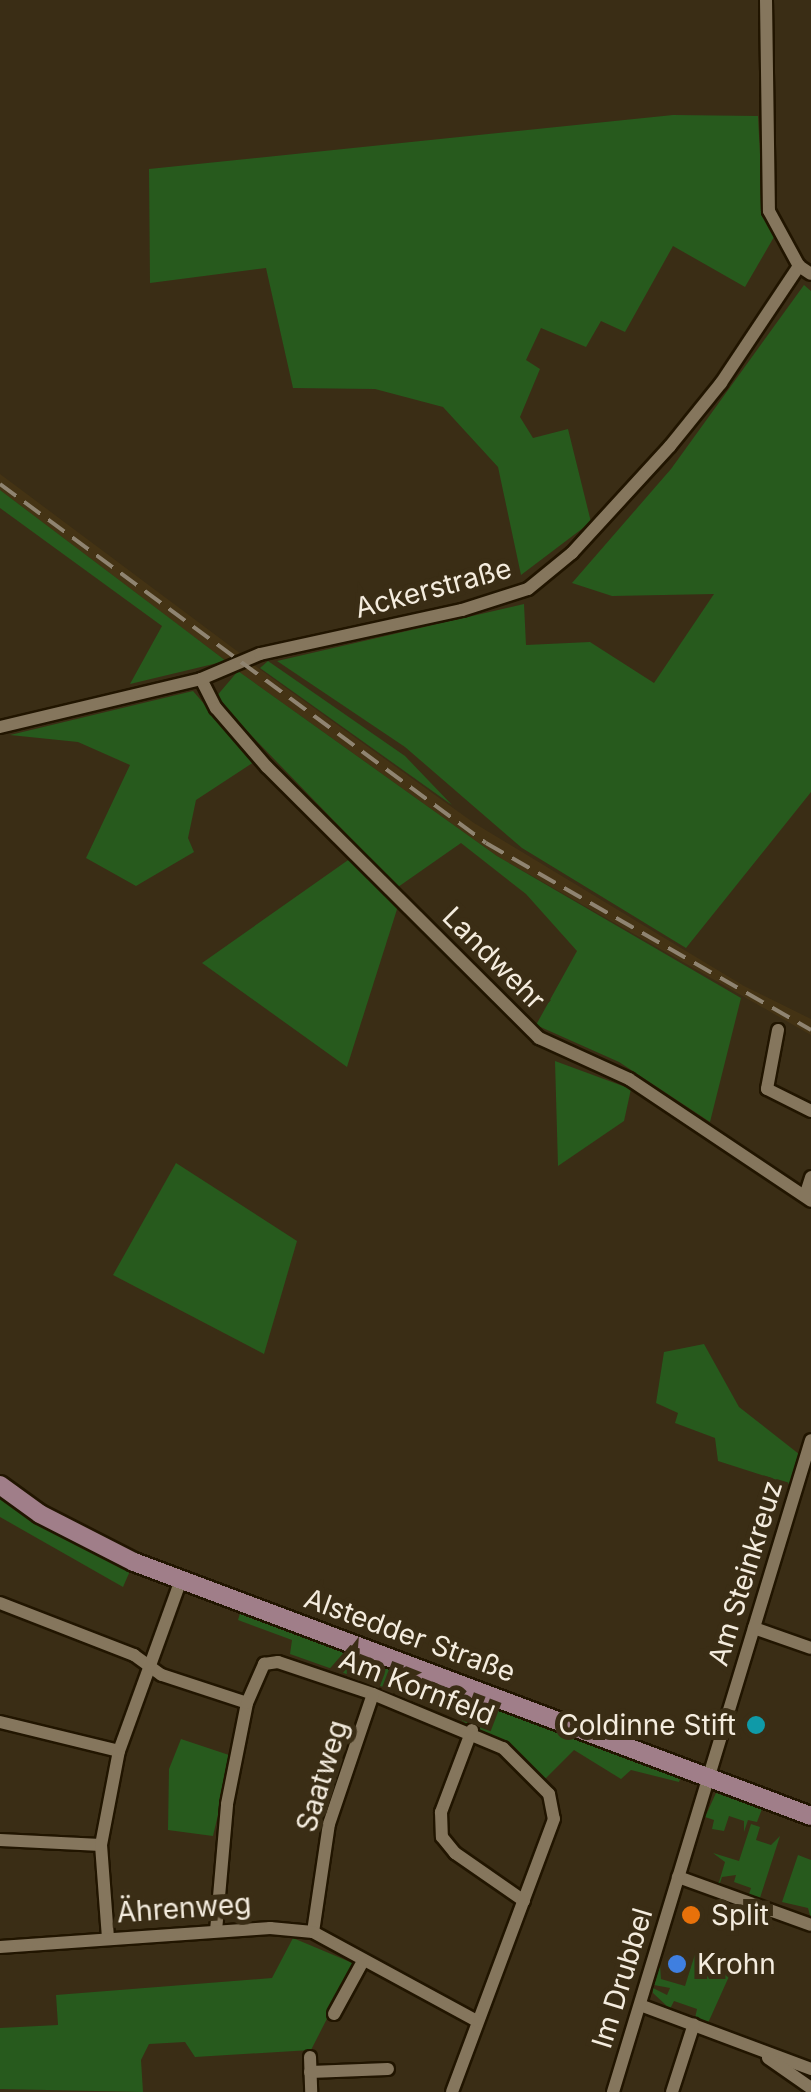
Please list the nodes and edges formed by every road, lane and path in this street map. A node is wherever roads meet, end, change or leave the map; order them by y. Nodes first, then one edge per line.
1 (766, 0) edge
2 (798, 266) junction
3 (811, 274) edge
4 (201, 679) junction
5 (0, 726) edge
6 (778, 1030) dead end
7 (811, 1111) edge
8 (811, 1177) edge
9 (808, 1199) edge
10 (811, 1440) edge
11 (0, 1485) edge
12 (181, 1580) junction
13 (0, 1603) edge
14 (754, 1628) junction
15 (811, 1648) edge
16 (148, 1665) junction
17 (374, 1694) junction
18 (248, 1703) junction
19 (0, 1722) edge
20 (472, 1730) junction
21 (119, 1751) junction
22 (708, 1777) junction
23 (811, 1816) edge
24 (0, 1840) edge
25 (101, 1845) junction
26 (678, 1877) junction
27 (524, 1901) junction
28 (811, 1925) edge
29 (216, 1931) junction
30 (313, 1932) junction
31 (108, 1938) junction
32 (0, 1947) edge
33 (363, 1961) junction
34 (640, 2005) junction
35 (334, 2014) dead end
36 (477, 2021) junction
37 (694, 2024) junction
38 (750, 2046) junction
39 (388, 2069) dead end
40 (811, 2069) edge
41 (811, 2088) edge
42 (311, 2092) edge
43 (452, 2092) edge
44 (614, 2092) edge
45 (672, 2092) edge

1 - 2 street
2 - 3 street
2 - 4 street, Ackerstraße
4 - 5 street, Ackerstraße
4 - 9 street, Landwehr
6 - 7 street
8 - 9 street
10 - 14 street, Am Steinkreuz
11 - 12 street, Alstedder Straße
12 - 16 street
12 - 22 street, Alstedder Straße
13 - 16 street
14 - 15 street
14 - 22 street, Am Steinkreuz
16 - 18 street
16 - 21 street
17 - 18 street, Am Kornfeld
17 - 20 street, Am Kornfeld
17 - 30 street, Saatweg
18 - 29 street, Am Kornfeld
19 - 21 street
20 - 27 street, Am Kornfeld
20 - 27 street
21 - 25 street
22 - 23 street, Alstedder Straße
22 - 26 street, Im Drubbel
24 - 25 street
25 - 31 street
26 - 28 street, Im Drubbel
26 - 34 street, Im Drubbel
27 - 36 street, Am Kornfeld
29 - 30 street, Ährenweg
29 - 31 street, Ährenweg
30 - 33 street, Ährenweg
31 - 32 street, Ährenweg
33 - 35 street
33 - 36 street, Ährenweg
34 - 37 street
34 - 44 street, Im Drubbel
36 - 43 street, Am Kornfeld
37 - 38 street
37 - 45 street
38 - 40 street
38 - 41 street
39 - 42 street

